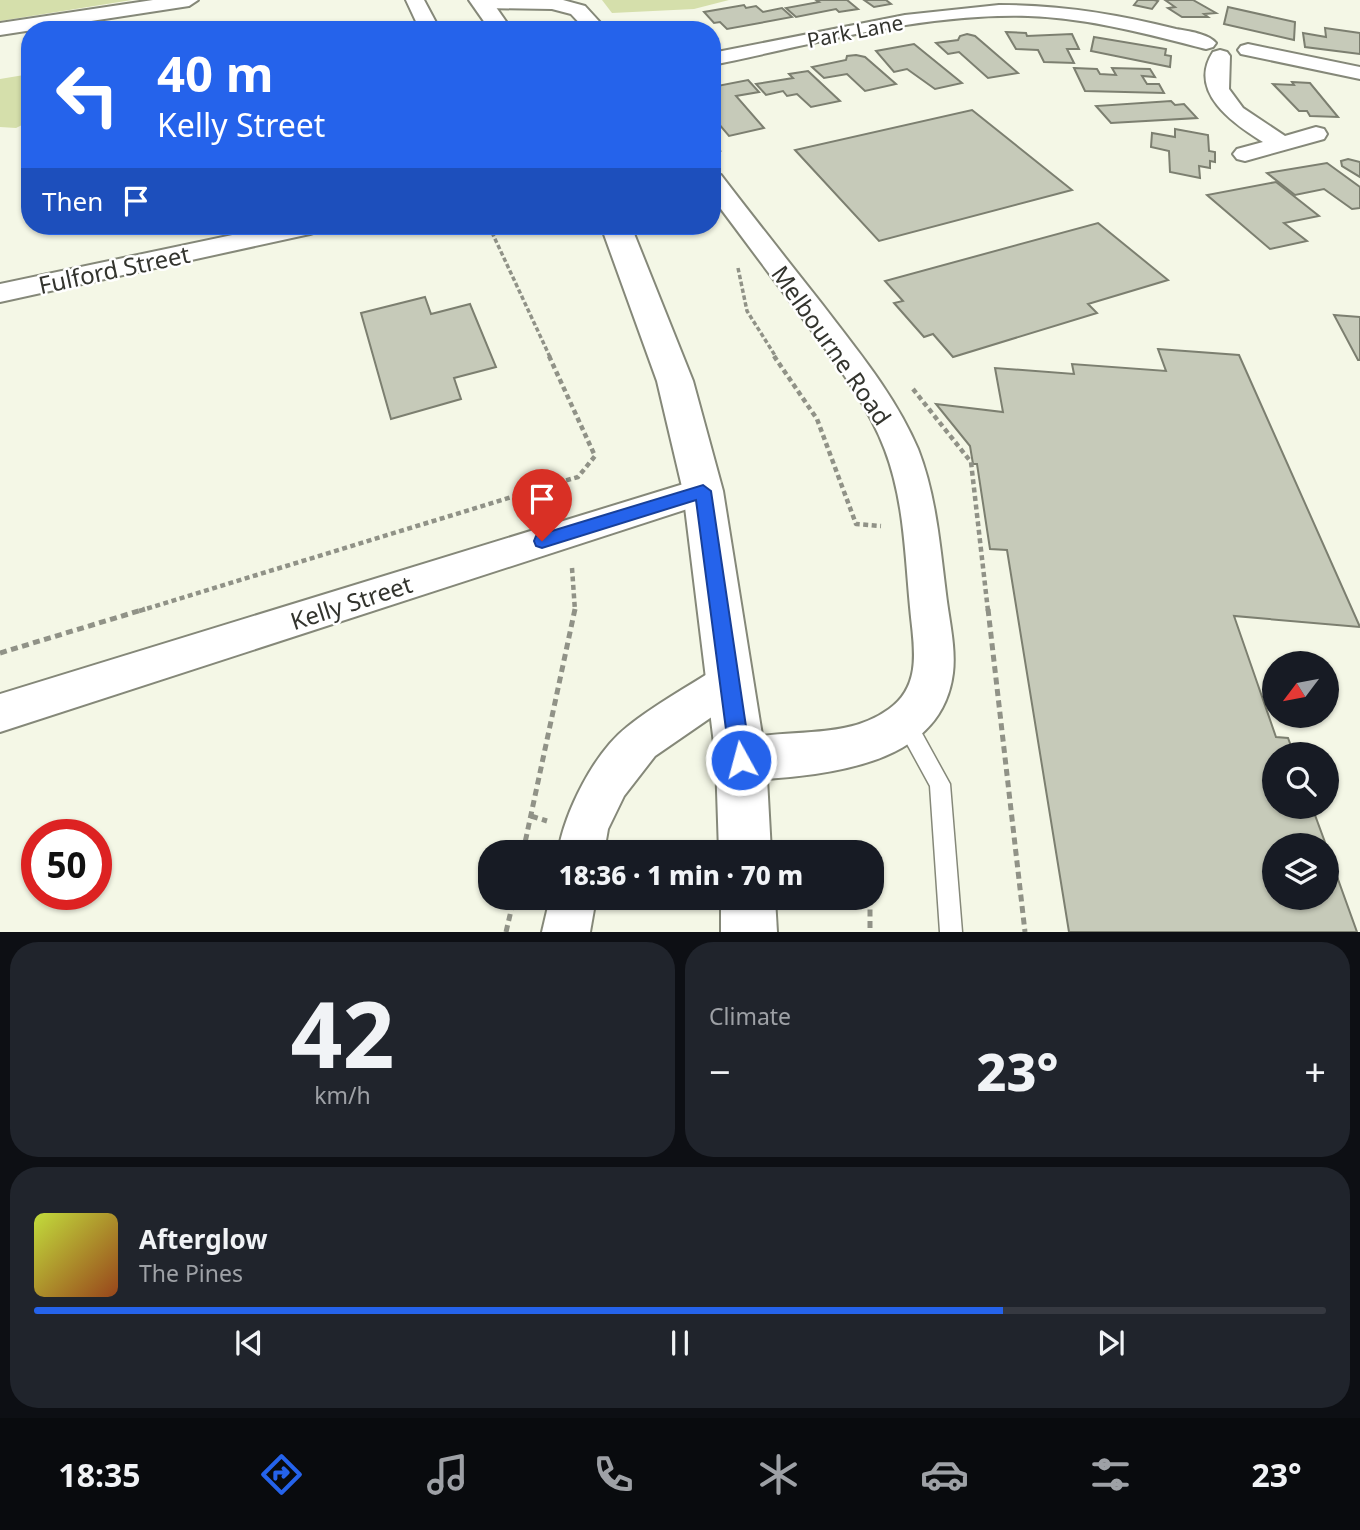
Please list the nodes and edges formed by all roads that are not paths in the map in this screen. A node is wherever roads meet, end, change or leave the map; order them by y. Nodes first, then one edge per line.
1 (189, 0) edge
2 (415, 0) edge
3 (481, 1) edge
4 (52, 21) edge
5 (426, 21) edge
6 (495, 21) edge
7 (588, 21) edge
8 (21, 26) edge
9 (0, 29) edge
10 (1213, 49) junction
11 (721, 57) edge
12 (1360, 73) edge
13 (1316, 134) dead end
14 (1281, 143) junction
15 (1245, 154) dead end
16 (721, 192) edge
17 (268, 235) edge
18 (619, 235) edge
19 (0, 293) edge
20 (703, 491) junction
21 (731, 681) junction
22 (0, 713) edge
23 (905, 722) junction
24 (741, 760) junction
25 (583, 840) edge
26 (744, 840) edge
27 (571, 910) edge
28 (748, 910) edge
29 (566, 932) edge
30 (749, 932) edge
31 (951, 932) edge

1 - 4 street
2 - 5 street
3 - 6 main road
3 - 7 street
8 - 9 street
10 - 11 street, Park Lane
10 - 12 street, Park Lane
10 - 14 street
13 - 14 street
14 - 15 street
16 - 23 street, Melbourne Road
17 - 19 street, Fulford Street
18 - 20 main road
20 - 21 main road
20 - 22 street, Kelly Street
21 - 24 main road
21 - 25 street
23 - 24 street, Melbourne Road
23 - 31 lane
24 - 26 main road
27 - 29 street
28 - 30 main road

